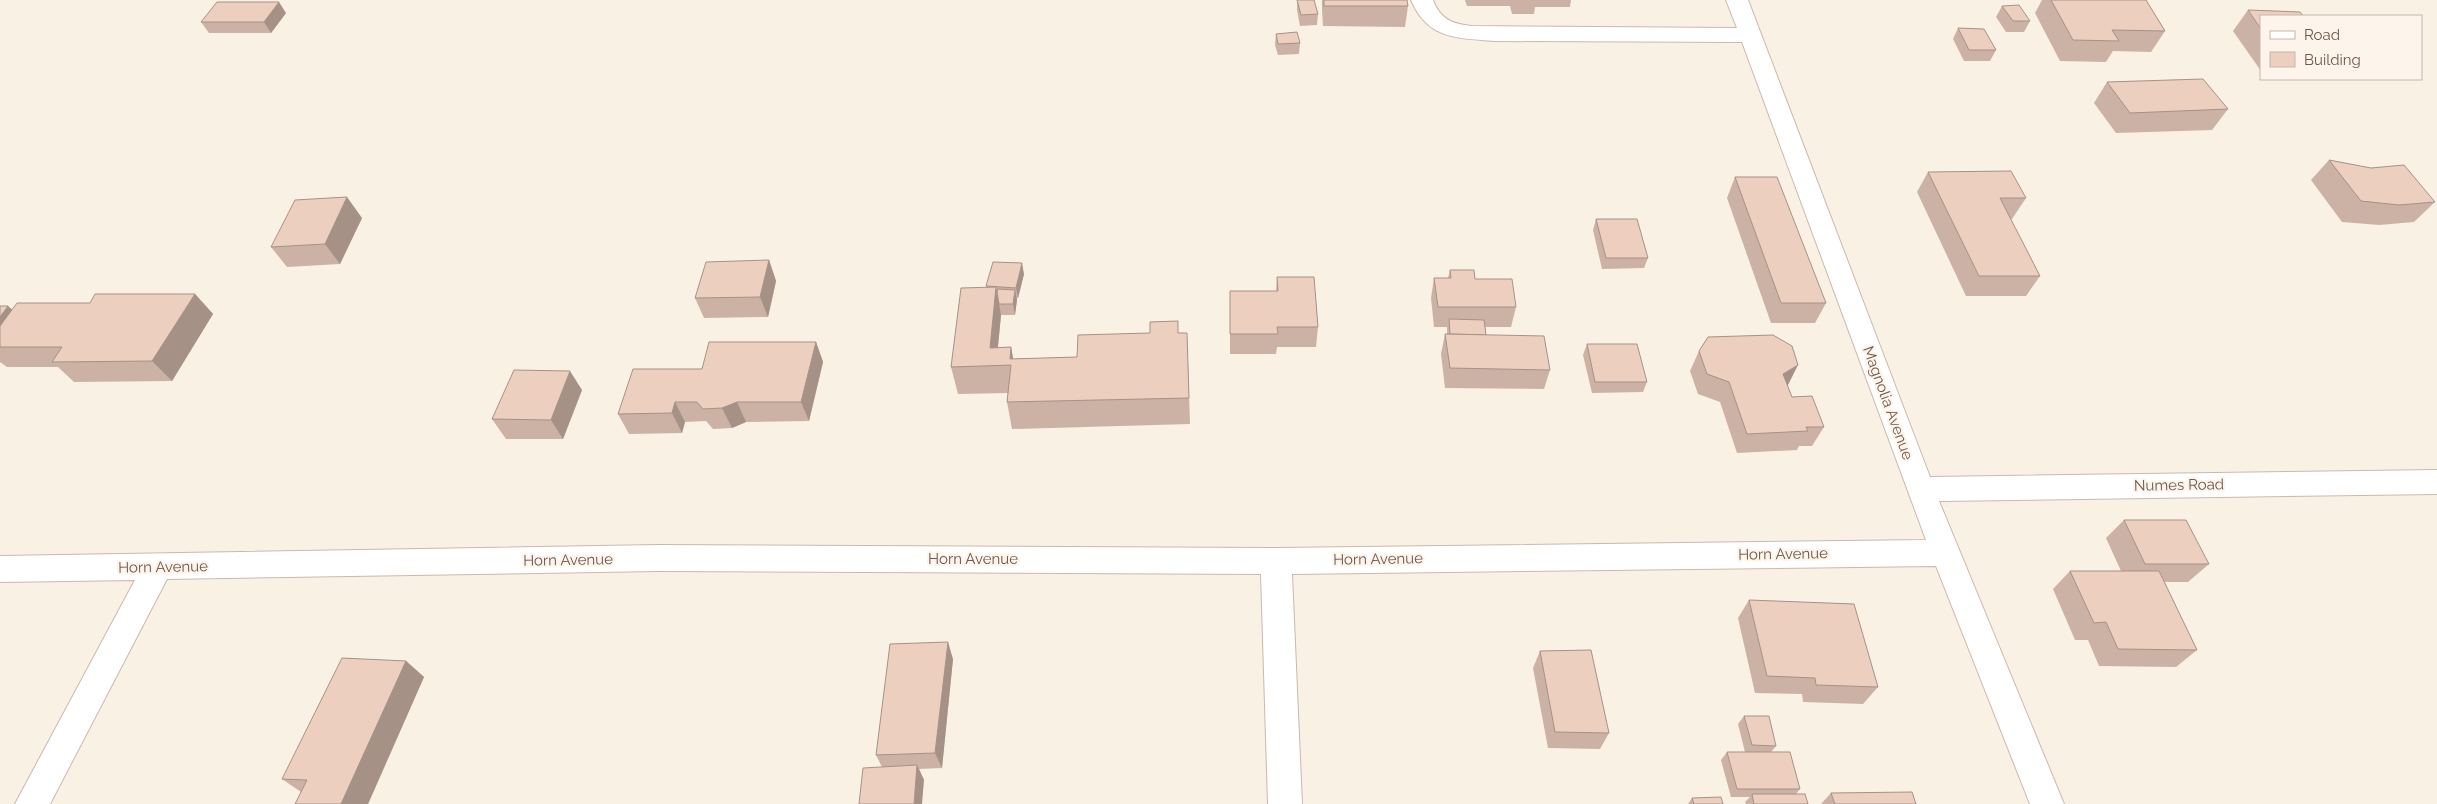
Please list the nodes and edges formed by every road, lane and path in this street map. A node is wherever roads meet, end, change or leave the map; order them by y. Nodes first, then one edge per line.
1 (1422, 0) edge
2 (1737, 0) edge
3 (1751, 34) junction
4 (2437, 482) edge
5 (1920, 489) junction
6 (1945, 553) junction
7 (1276, 561) junction
8 (158, 567) junction
9 (0, 569) edge
10 (32, 804) edge
11 (1285, 804) edge
12 (2047, 804) edge

1 - 3 street
2 - 3 street, Magnolia Avenue
3 - 5 street, Magnolia Avenue
4 - 5 street, Numes Road
5 - 6 street, Magnolia Avenue
6 - 7 street, Horn Avenue
6 - 12 street, Magnolia Avenue
7 - 8 street, Horn Avenue
7 - 11 street
8 - 9 street, Horn Avenue
8 - 10 street

